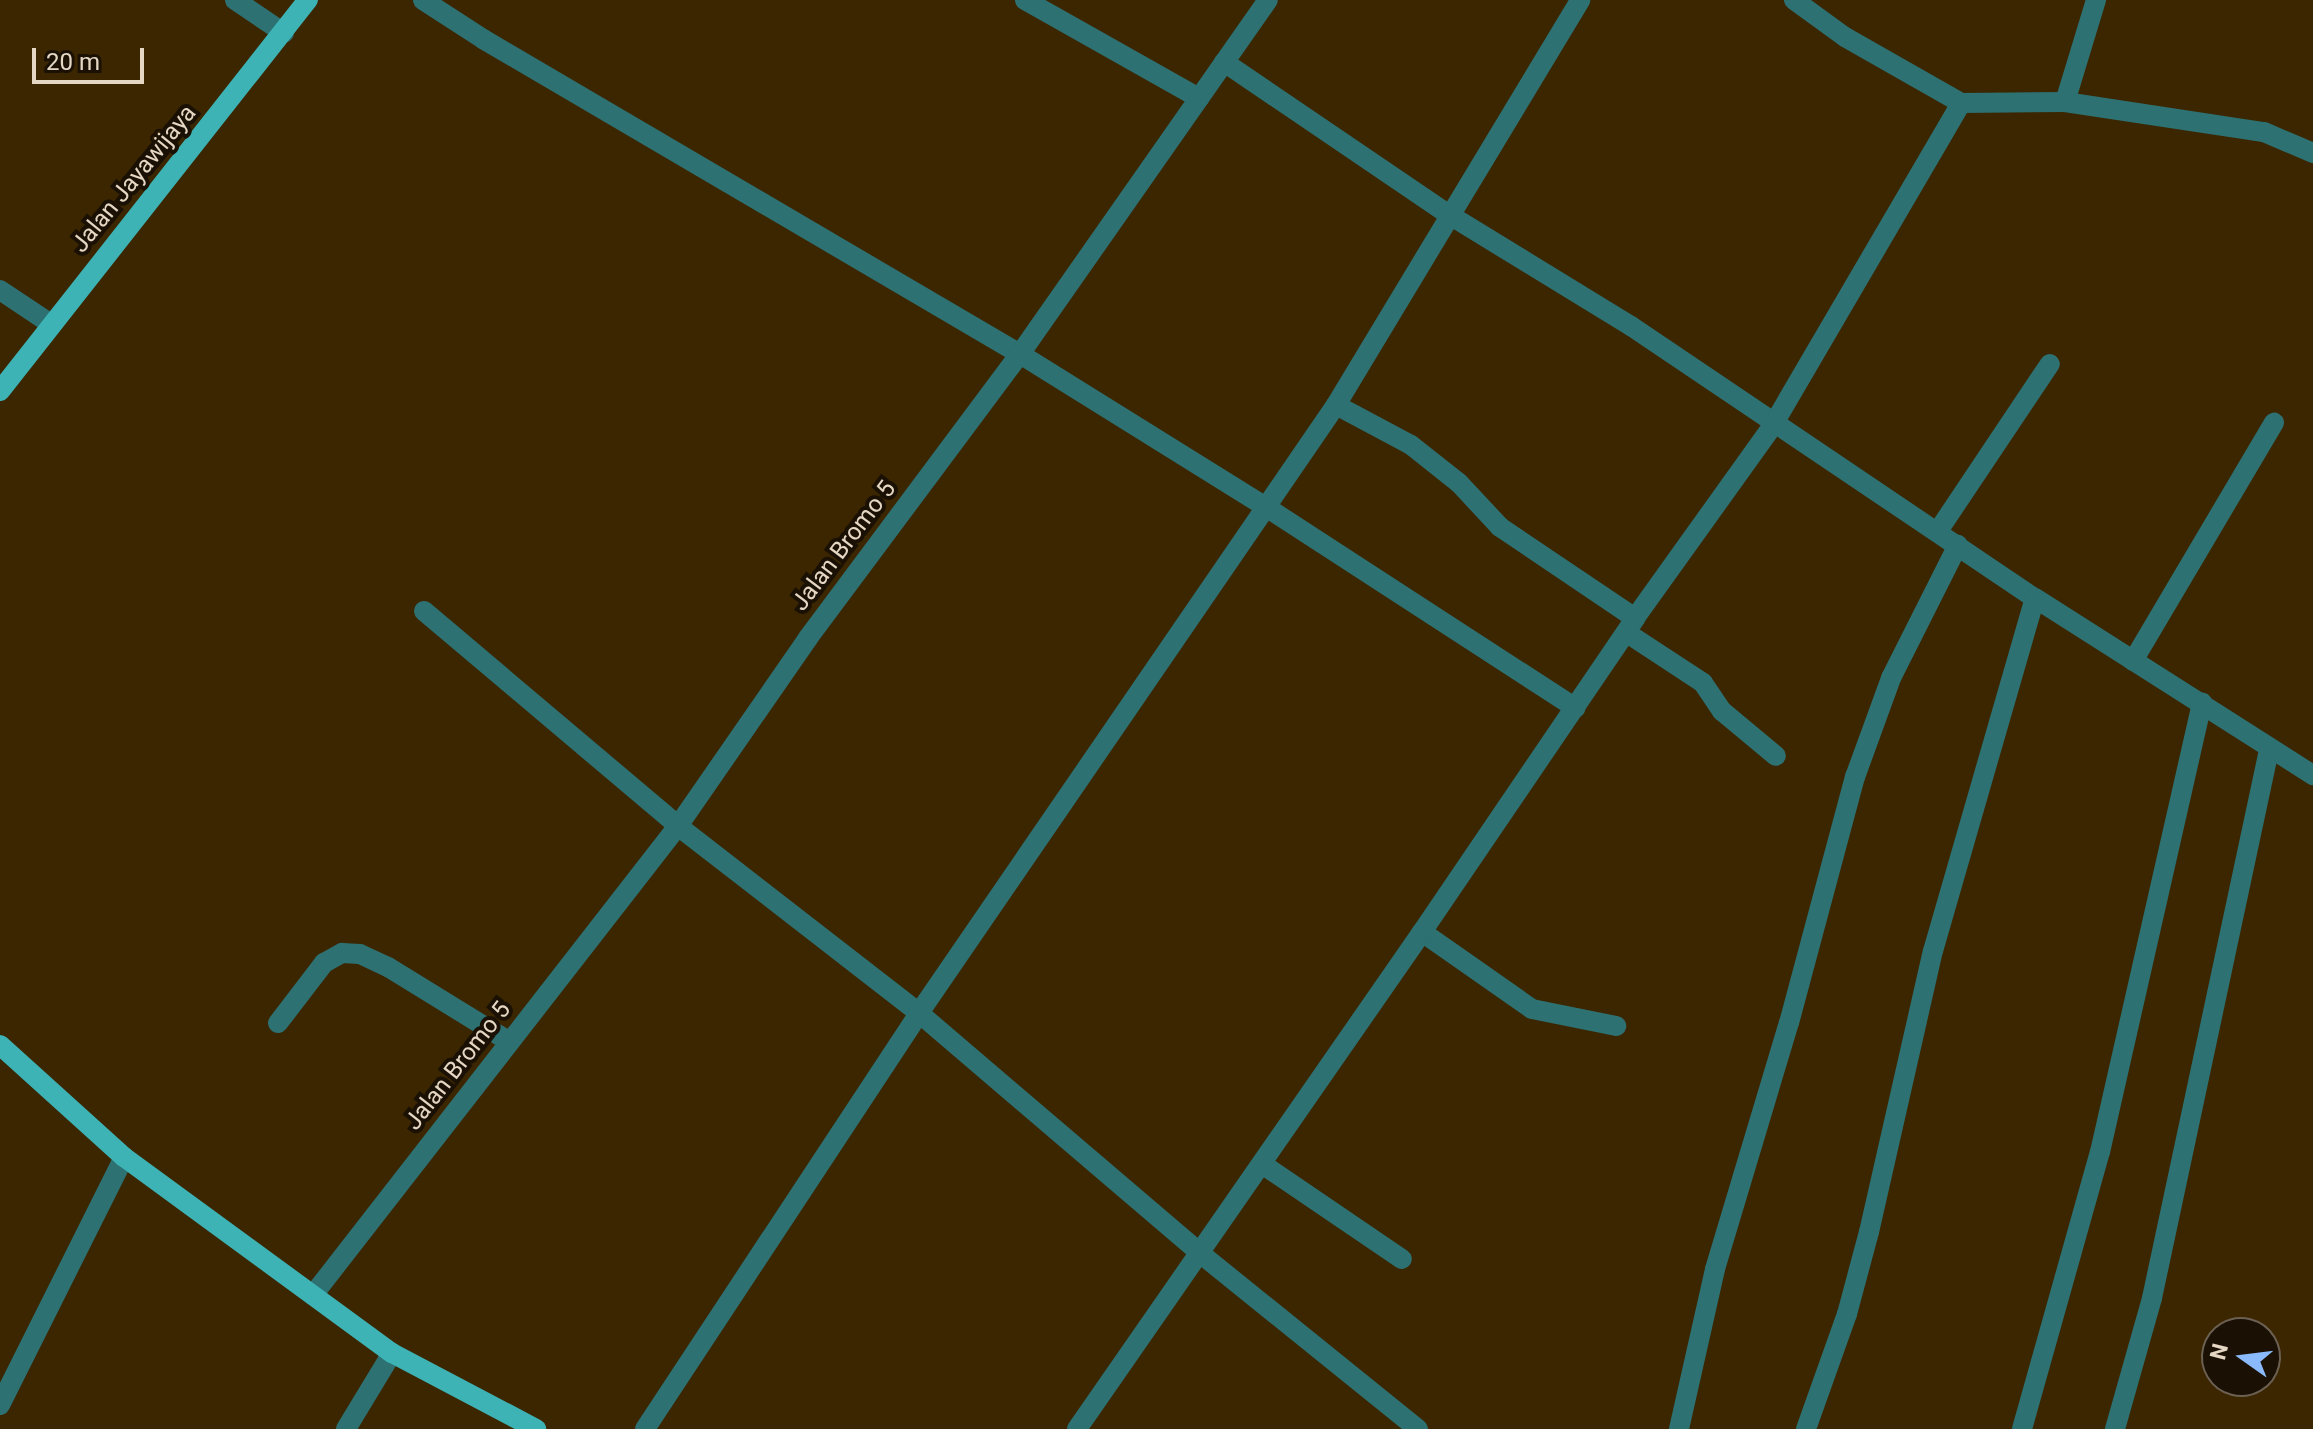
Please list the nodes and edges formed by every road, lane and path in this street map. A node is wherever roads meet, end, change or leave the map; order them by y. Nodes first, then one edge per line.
1 (235, 0) edge
2 (308, 0) edge
3 (423, 0) edge
4 (1025, 0) edge
5 (1268, 0) edge
6 (1580, 0) edge
7 (1794, 0) edge
8 (2096, 0) edge
9 (284, 33) junction
10 (1224, 62) junction
11 (1199, 98) junction
12 (2065, 102) junction
13 (1961, 103) junction
14 (2313, 153) edge
15 (1448, 214) junction
16 (0, 290) edge
17 (51, 324) junction
18 (1020, 354) junction
19 (2050, 364) dead end
20 (0, 391) edge
21 (1336, 405) junction
22 (2274, 423) dead end
23 (1773, 425) junction
24 (1266, 507) junction
25 (1938, 531) junction
26 (1958, 545) junction
27 (2035, 598) junction
28 (424, 611) dead end
29 (1631, 626) junction
30 (2133, 661) junction
31 (2202, 702) junction
32 (1576, 708) junction
33 (2269, 750) junction
34 (1776, 756) dead end
35 (2312, 771) edge
36 (678, 826) junction
37 (1422, 932) junction
38 (919, 1013) junction
39 (278, 1023) dead end
40 (1616, 1026) dead end
41 (510, 1042) junction
42 (0, 1045) edge
43 (124, 1157) junction
44 (1262, 1164) junction
45 (1201, 1254) junction
46 (1402, 1259) dead end
47 (313, 1295) junction
48 (392, 1353) junction
49 (0, 1405) edge
50 (346, 1429) edge
51 (536, 1429) edge
52 (645, 1429) edge
53 (1077, 1429) edge
54 (1418, 1429) edge
55 (1679, 1429) edge
56 (1806, 1429) edge
57 (2022, 1429) edge
58 (2115, 1429) edge

1 - 9 street
2 - 9 main road, Jalan Jayawijaya
3 - 18 street
4 - 11 street
5 - 10 street, Jalan Bromo 5
6 - 15 street
7 - 13 street
8 - 12 street
9 - 17 main road, Jalan Jayawijaya
10 - 11 street, Jalan Bromo 5
10 - 15 street
11 - 18 street, Jalan Bromo 5
12 - 13 street
12 - 14 street
13 - 23 street
15 - 21 street
15 - 23 street
16 - 17 street
17 - 20 main road, Jalan Jayawijaya
18 - 24 street
18 - 36 street, Jalan Bromo 5
19 - 25 street
21 - 24 street
21 - 29 street
22 - 30 street
23 - 25 street
23 - 29 street
24 - 32 street
24 - 38 street
25 - 26 street
26 - 27 street
26 - 55 street
27 - 30 street
27 - 56 street
28 - 36 street
29 - 32 street
29 - 34 street
30 - 31 street
31 - 33 street
31 - 57 street
32 - 37 street
33 - 35 street
33 - 58 street
36 - 38 street
36 - 41 street, Jalan Bromo 5
37 - 40 street
37 - 44 street
38 - 45 street
38 - 52 street
39 - 41 street
41 - 47 street, Jalan Bromo 5
42 - 43 main road
43 - 47 main road
43 - 49 street
44 - 45 street
44 - 46 street
45 - 53 street
45 - 54 street
47 - 48 main road
48 - 50 street
48 - 51 main road

